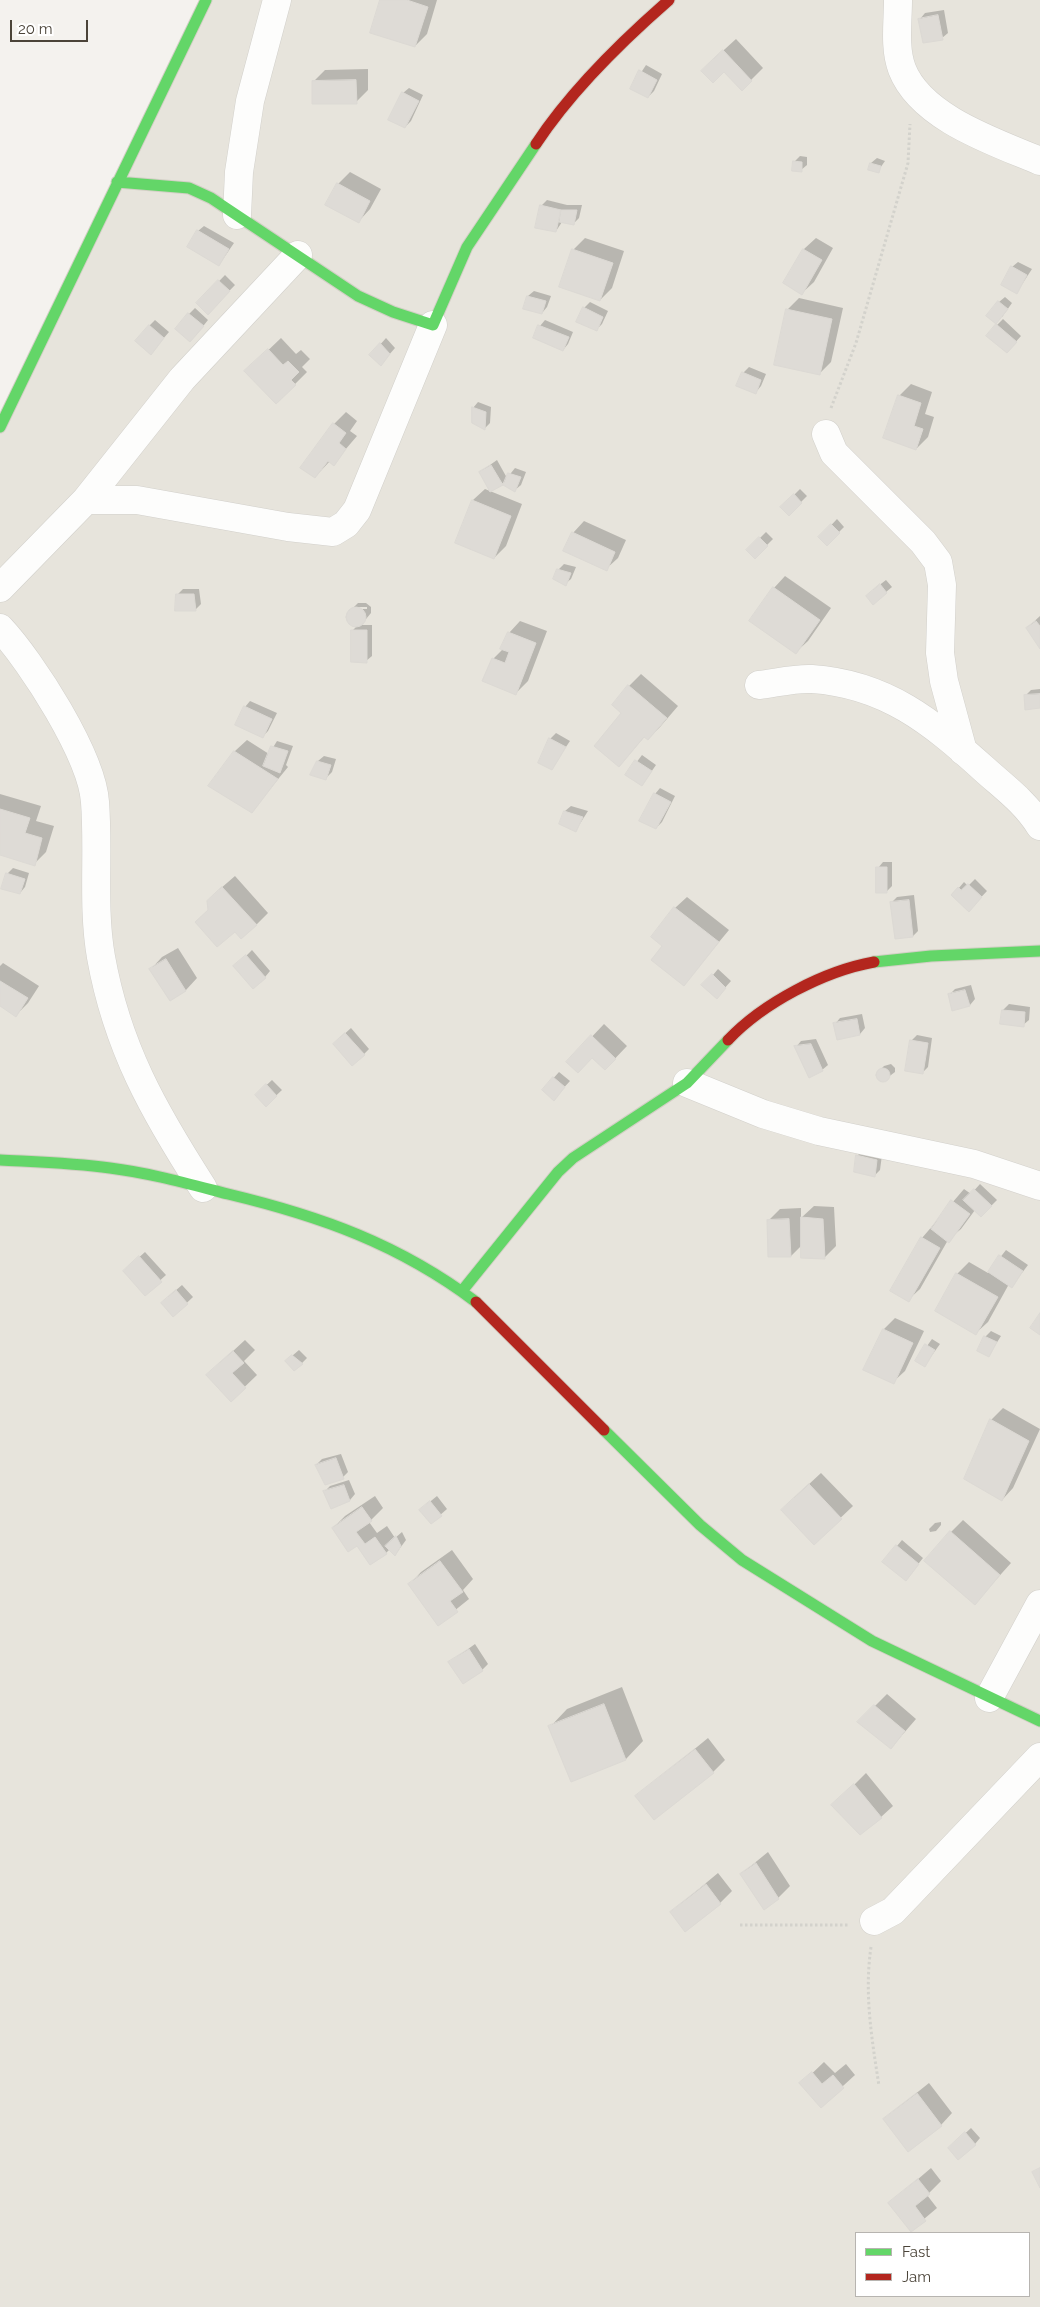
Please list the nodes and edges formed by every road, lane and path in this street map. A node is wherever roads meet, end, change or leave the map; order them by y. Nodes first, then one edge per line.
1 (206, 0) edge
2 (277, 0) edge
3 (669, 0) edge
4 (898, 0) edge
5 (908, 81) junction
6 (1040, 161) edge
7 (116, 182) junction
8 (237, 215) junction
9 (298, 255) junction
10 (433, 325) junction
11 (0, 427) edge
12 (826, 434) joint
13 (86, 500) junction
14 (0, 588) edge
15 (0, 628) edge
16 (759, 685) dead end
17 (963, 751) junction
18 (1040, 826) edge
19 (1040, 951) edge
20 (687, 1083) junction
21 (0, 1160) edge
22 (1040, 1186) edge
23 (203, 1188) junction
24 (462, 1291) junction
25 (1040, 1604) edge
26 (989, 1698) junction
27 (1040, 1721) edge
28 (1040, 1757) edge
29 (874, 1921) junction
30 (740, 1925) dead end
31 (879, 2086) dead end

1 - 7 street
2 - 8 street
3 - 10 street
4 - 5 street
5 - 6 street
5 - 12 path
7 - 8 street
7 - 11 street
8 - 9 street
9 - 10 street
9 - 13 street
10 - 13 street
12 - 17 street
13 - 14 street
15 - 23 street
16 - 17 street
17 - 18 street
19 - 20 street
20 - 22 street
20 - 24 street
21 - 23 street
23 - 24 street
24 - 26 street
25 - 26 street
26 - 27 street
28 - 29 street
29 - 30 path
29 - 31 path

